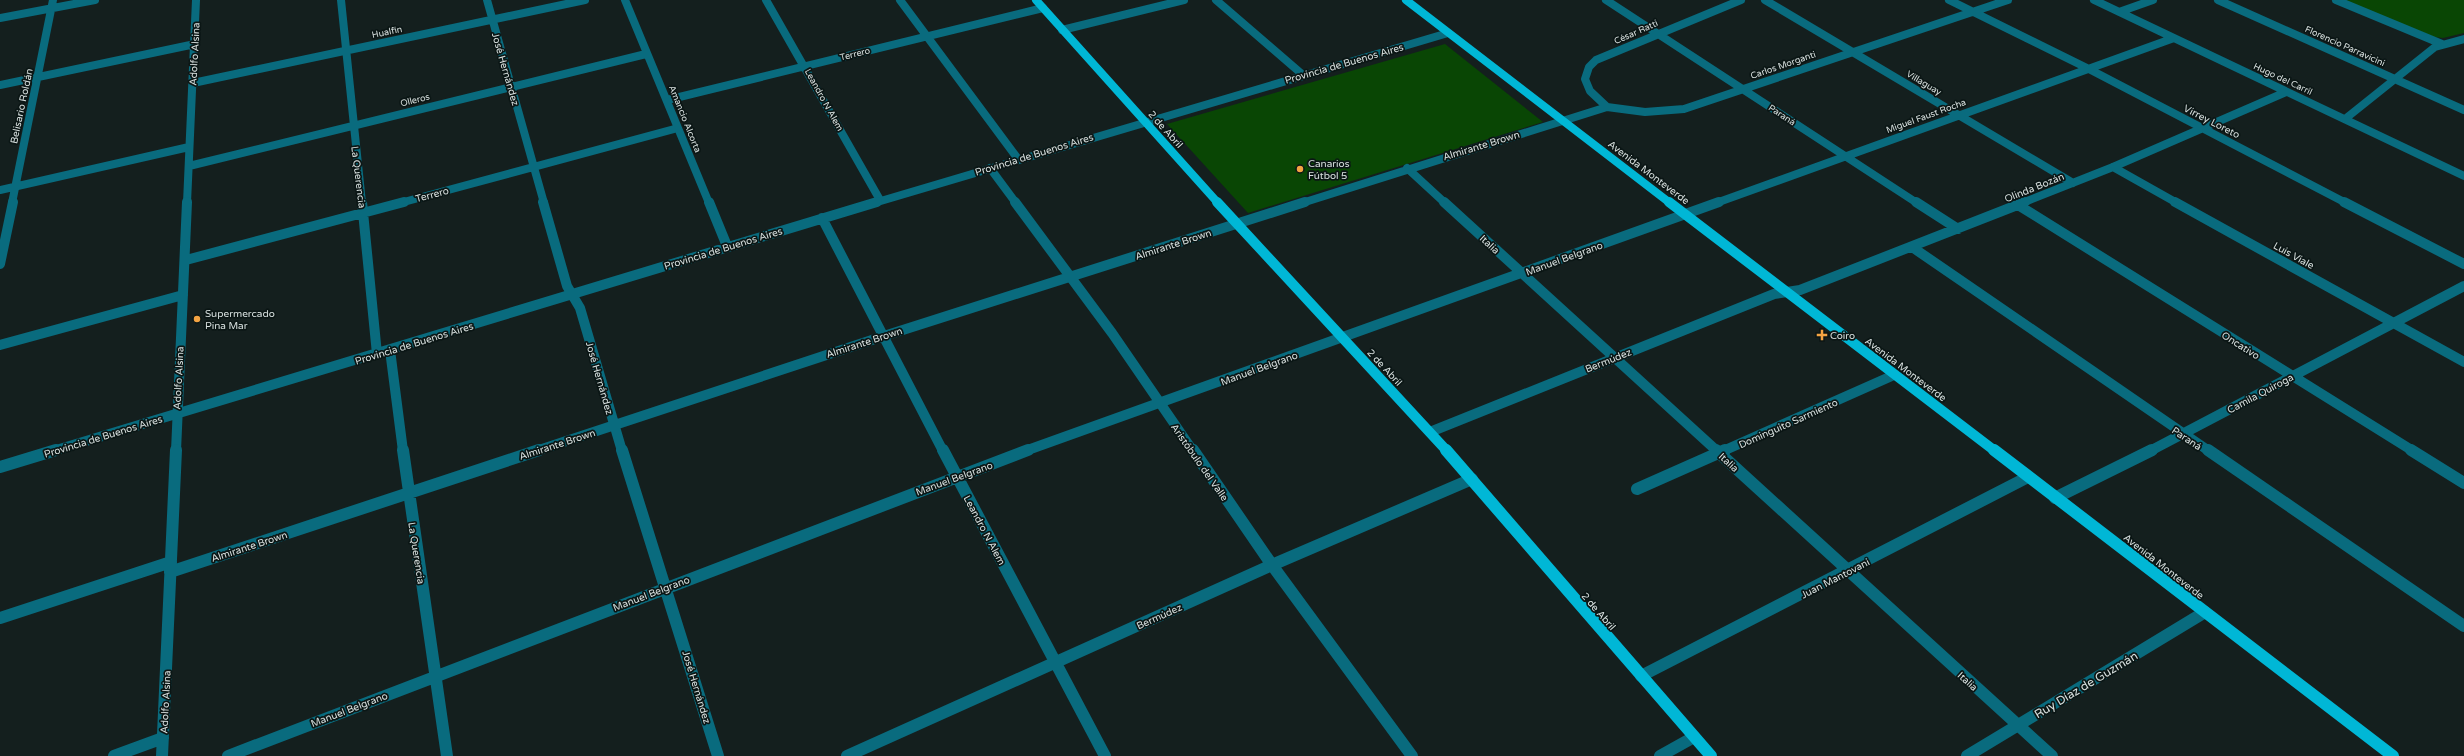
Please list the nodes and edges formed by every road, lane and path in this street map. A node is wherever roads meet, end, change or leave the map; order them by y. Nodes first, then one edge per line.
1 (95, 0) edge
2 (196, 0) edge
3 (341, 0) edge
4 (487, 0) edge
5 (585, 0) edge
6 (625, 0) edge
7 (766, 0) edge
8 (900, 0) edge
9 (1184, 0) edge
10 (1216, 0) edge
11 (1406, 0) edge
12 (1606, 0) edge
13 (1742, 0) edge
14 (1765, 0) edge
15 (1949, 0) edge
16 (2008, 0) edge
17 (2094, 0) edge
18 (2153, 0) edge
19 (2218, 0) edge
20 (2336, 0) edge
21 (53, 4) edge
22 (1039, 4) edge
23 (1974, 11) junction
24 (2119, 12) junction
25 (0, 18) edge
26 (493, 20) junction
27 (1062, 30) junction
28 (1448, 33) junction
29 (1656, 34) junction
30 (926, 36) junction
31 (2174, 38) junction
32 (2464, 39) edge
33 (195, 44) junction
34 (2442, 44) junction
35 (346, 51) junction
36 (1852, 52) junction
37 (646, 54) junction
38 (805, 66) junction
39 (2087, 68) junction
40 (1302, 75) junction
41 (38, 77) junction
42 (2396, 79) junction
43 (193, 83) junction
44 (0, 85) edge
45 (511, 87) junction
46 (1743, 90) junction
47 (2286, 92) junction
48 (667, 100) junction
49 (1607, 107) junction
50 (2464, 110) edge
51 (1959, 115) junction
52 (2345, 119) junction
53 (1560, 120) junction
54 (1145, 121) junction
55 (352, 126) junction
56 (678, 128) junction
57 (2203, 128) junction
58 (189, 147) junction
59 (1846, 155) junction
60 (1018, 159) junction
61 (189, 166) junction
62 (534, 166) junction
63 (2114, 167) junction
64 (990, 168) junction
65 (1408, 168) junction
66 (2464, 176) edge
67 (2073, 183) junction
68 (14, 187) junction
69 (0, 190) edge
70 (880, 200) junction
71 (2018, 205) junction
72 (364, 212) junction
73 (1686, 214) junction
74 (822, 218) junction
75 (1236, 223) junction
76 (1958, 229) junction
77 (727, 246) junction
78 (1912, 247) junction
79 (186, 260) junction
80 (0, 264) edge
81 (2464, 264) edge
82 (1521, 274) junction
83 (1070, 276) junction
84 (2464, 286) edge
85 (1787, 293) junction
86 (183, 295) junction
87 (571, 295) junction
88 (2394, 323) junction
89 (884, 336) junction
90 (1343, 337) junction
91 (0, 345) edge
92 (390, 350) junction
93 (377, 354) junction
94 (1614, 357) junction
95 (2464, 362) edge
96 (1894, 375) junction
97 (2291, 376) junction
98 (1159, 404) junction
99 (176, 415) junction
100 (614, 425) junction
101 (1430, 432) junction
102 (2183, 435) junction
103 (1720, 454) junction
104 (0, 467) edge
105 (956, 476) junction
106 (2028, 477) junction
107 (1472, 479) junction
108 (2464, 483) edge
109 (1637, 489) dead end
110 (408, 493) junction
111 (2055, 498) junction
112 (1272, 565) junction
113 (171, 567) junction
114 (1848, 572) junction
115 (667, 588) junction
116 (2205, 612) junction
117 (0, 618) edge
118 (2464, 626) edge
119 (1056, 663) junction
120 (436, 676) junction
121 (1641, 676) junction
122 (2018, 726) junction
123 (1694, 737) junction
124 (163, 738) junction
125 (114, 756) edge
126 (162, 756) edge
127 (228, 756) edge
128 (447, 756) edge
129 (718, 756) edge
130 (847, 756) edge
131 (1105, 756) edge
132 (1412, 756) edge
133 (1660, 756) edge
134 (1711, 756) edge
135 (1966, 756) edge
136 (2052, 756) edge
137 (2393, 756) edge

1 - 21 street
2 - 33 street, Adolfo Alsina
3 - 35 street, La Querencia
4 - 26 street, José Hernández
5 - 26 street, Hualfin
6 - 37 street, Amancio Alcorta
7 - 38 street, Leandro N Alem
8 - 30 street
9 - 27 street
10 - 40 street
11 - 28 main road, Avenida Monteverde
12 - 29 street, Paraná
13 - 29 street, César Ratti
14 - 36 street, Villaguay
15 - 23 street, Virrey Loreto
16 - 23 street, Carlos Morganti
17 - 24 street, Hugo del Carril
18 - 24 street
19 - 42 street, Florencio Parravicini
20 - 34 street
21 - 25 street
21 - 41 street, Belisario Roldán
22 - 27 main road, 2 de Abril
22 - 30 street, Terrero
23 - 36 street, Carlos Morganti
23 - 39 street, Virrey Loreto
24 - 31 street, Hugo del Carril
26 - 35 street, Hualfin
26 - 45 street, José Hernández
27 - 54 main road, 2 de Abril
28 - 40 street, Provincia de Buenos Aires
28 - 53 main road, Avenida Monteverde
29 - 46 street, Paraná
29 - 49 street, César Ratti
30 - 38 street, Terrero
30 - 60 street
31 - 39 street, Miguel Faust Rocha
31 - 47 street, Hugo del Carril
32 - 34 street
33 - 41 street
33 - 43 street, Adolfo Alsina
34 - 42 street
35 - 43 street, Hualfin
35 - 55 street, La Querencia
36 - 46 street, Carlos Morganti
36 - 51 street, Villaguay
37 - 45 street, Olleros
37 - 48 street, Amancio Alcorta
38 - 48 street, Terrero
38 - 70 street, Leandro N Alem
39 - 51 street, Miguel Faust Rocha
39 - 57 street, Virrey Loreto
40 - 54 street, Provincia de Buenos Aires
41 - 44 street
41 - 68 street, Belisario Roldán
42 - 50 street, Florencio Parravicini
42 - 52 street
43 - 58 street, Adolfo Alsina
45 - 55 street, Olleros
45 - 62 street, José Hernández
46 - 49 street, Carlos Morganti
46 - 59 street, Paraná
47 - 52 street, Hugo del Carril
47 - 57 street, Olinda Bozán
48 - 56 street, Amancio Alcorta
49 - 53 street, Carlos Morganti
51 - 59 street, Miguel Faust Rocha
51 - 67 street, Villaguay
52 - 66 street, Hugo del Carril
53 - 65 street, Almirante Brown
53 - 73 main road, Avenida Monteverde
54 - 60 street, Provincia de Buenos Aires
54 - 75 main road, 2 de Abril
55 - 61 street, Olleros
55 - 72 street, La Querencia
56 - 62 street, Terrero
56 - 77 street, Amancio Alcorta
57 - 63 street, Olinda Bozán
57 - 81 street, Virrey Loreto
58 - 61 street, Adolfo Alsina
58 - 68 street
59 - 73 street, Miguel Faust Rocha
59 - 76 street, Paraná
60 - 64 street, Provincia de Buenos Aires
61 - 79 street, Adolfo Alsina
62 - 72 street, Terrero
62 - 87 street, José Hernández
63 - 67 street, Olinda Bozán
63 - 88 street, Luis Viale
64 - 70 street, Provincia de Buenos Aires
64 - 83 street, Aristóbulo del Valle
65 - 75 street, Almirante Brown
65 - 82 street, Italia
67 - 71 street, Olinda Bozán
68 - 69 street
68 - 80 street, Belisario Roldán
70 - 74 street, Provincia de Buenos Aires
71 - 76 street, Olinda Bozán
71 - 97 street, Oncativo
72 - 79 street, Terrero
72 - 93 street, La Querencia
73 - 82 street, Manuel Belgrano
73 - 85 main road, Avenida Monteverde
74 - 77 street, Provincia de Buenos Aires
74 - 89 street, Leandro N Alem
75 - 83 street, Almirante Brown
75 - 90 main road, 2 de Abril
76 - 78 street, Olinda Bozán
77 - 87 street, Provincia de Buenos Aires
78 - 85 street, Olinda Bozán
78 - 102 street, Paraná
79 - 86 street, Adolfo Alsina
82 - 90 street, Manuel Belgrano
82 - 94 street, Italia
83 - 89 street, Almirante Brown
83 - 98 street, Aristóbulo del Valle
84 - 88 street, Camila Quiroga
85 - 94 street, Bermúdez
85 - 96 main road, Avenida Monteverde
86 - 91 street
86 - 99 street, Adolfo Alsina
87 - 92 street, Provincia de Buenos Aires
87 - 100 street, José Hernández
88 - 95 street, Luis Viale
88 - 97 street, Camila Quiroga
89 - 100 street, Almirante Brown
89 - 105 street, Leandro N Alem
90 - 98 street, Manuel Belgrano
90 - 101 main road, 2 de Abril
92 - 93 street, Provincia de Buenos Aires
92 - 110 street, La Querencia
93 - 99 street, Provincia de Buenos Aires
94 - 101 street, Bermúdez
94 - 103 street, Italia
96 - 103 street, Dominguito Sarmiento
96 - 106 main road, Avenida Monteverde
97 - 102 street, Camila Quiroga
97 - 108 street, Oncativo
98 - 105 street, Manuel Belgrano
98 - 112 street, Aristóbulo del Valle
99 - 104 street, Provincia de Buenos Aires
99 - 113 street, Adolfo Alsina
100 - 110 street, Almirante Brown
100 - 115 street, José Hernández
101 - 107 main road, 2 de Abril
102 - 111 street, Camila Quiroga
102 - 118 street, Paraná
103 - 109 street, Dominguito Sarmiento
103 - 114 street, Italia
105 - 115 street, Manuel Belgrano
105 - 119 street, Leandro N Alem
106 - 111 main road, Avenida Monteverde
106 - 114 street, Juan Mantovani
107 - 112 street, Bermúdez
107 - 121 main road, 2 de Abril
110 - 113 street, Almirante Brown
110 - 120 street, La Querencia
111 - 116 main road, Avenida Monteverde
112 - 119 street, Bermúdez
112 - 132 street, Aristóbulo del Valle
113 - 117 street, Almirante Brown
113 - 124 street, Adolfo Alsina
114 - 121 street, Juan Mantovani
114 - 122 street, Italia
115 - 120 street, Manuel Belgrano
115 - 129 street, José Hernández
116 - 122 street, Ruy Díaz de Guzmán
116 - 137 main road, Avenida Monteverde
119 - 130 street, Bermúdez
119 - 131 street, Leandro N Alem
120 - 127 street, Manuel Belgrano
120 - 128 street, La Querencia
121 - 123 main road, 2 de Abril
122 - 135 street, Ruy Díaz de Guzmán
122 - 136 street, Italia
123 - 133 street
123 - 134 main road, 2 de Abril
124 - 125 street
124 - 126 street, Adolfo Alsina

